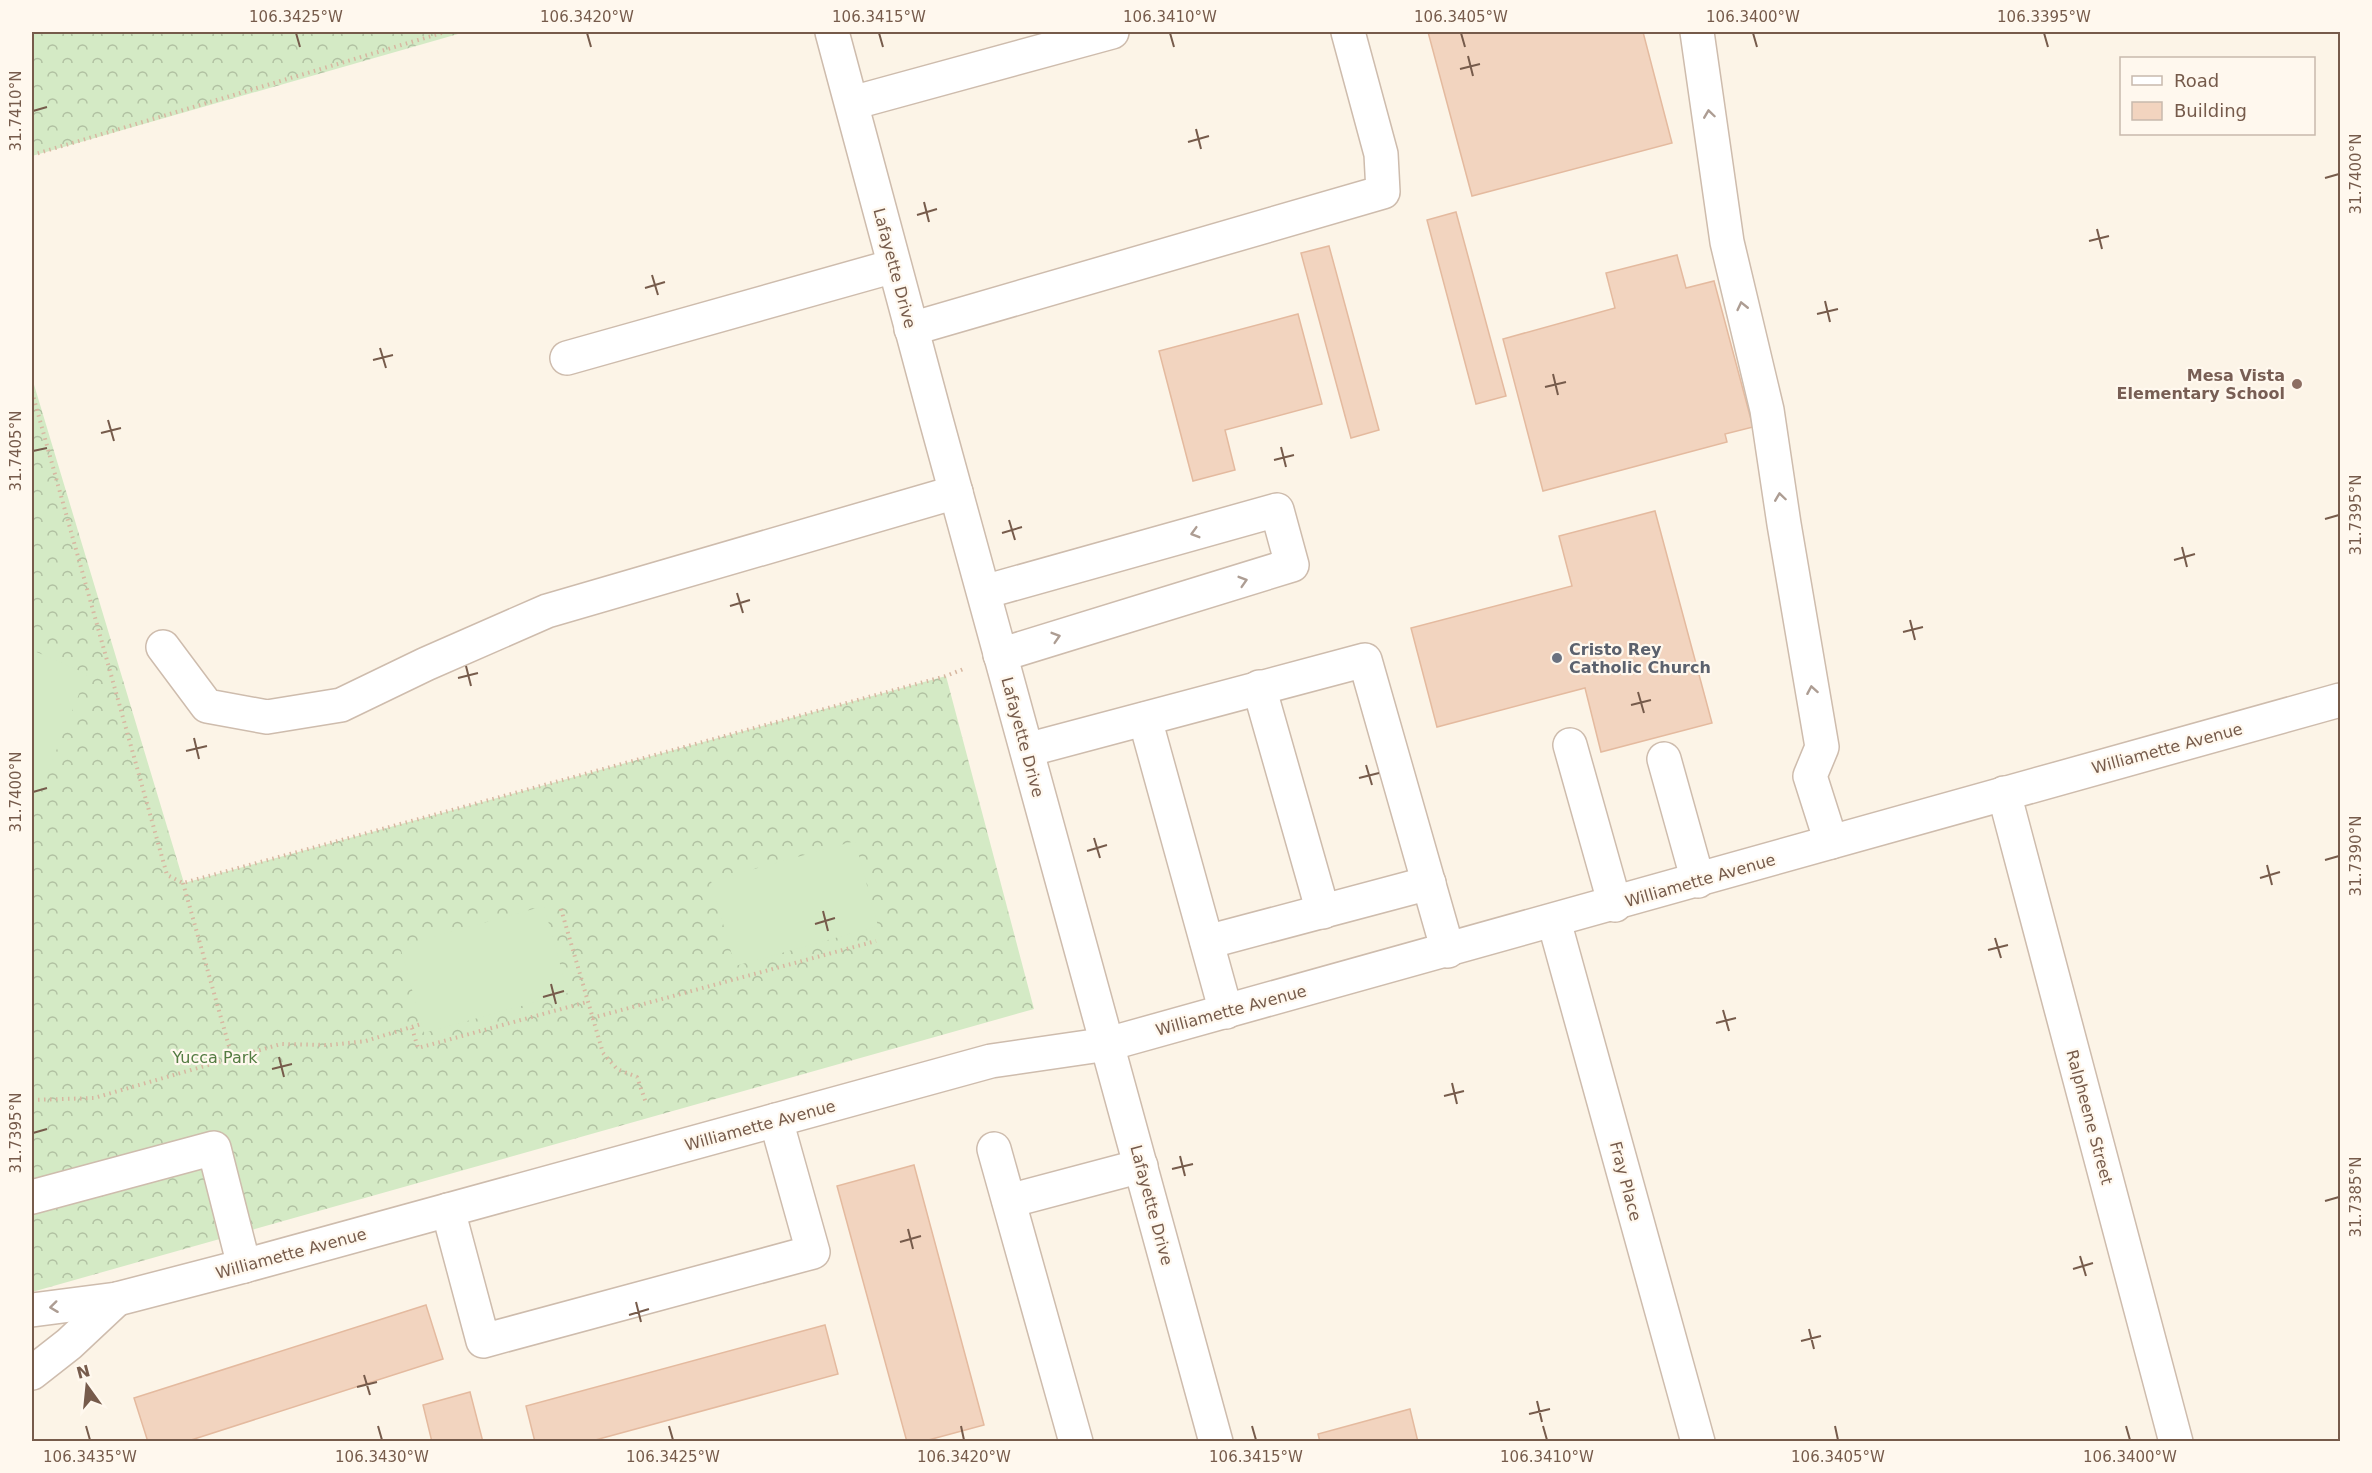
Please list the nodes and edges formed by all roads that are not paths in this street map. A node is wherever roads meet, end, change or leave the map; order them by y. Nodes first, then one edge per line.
1 (832, 32) edge
2 (1112, 32) edge
3 (1348, 32) edge
4 (1697, 32) edge
5 (852, 103) junction
6 (894, 266) junction
7 (911, 329) junction
8 (567, 358) dead end
9 (956, 492) junction
10 (984, 592) junction
11 (163, 647) dead end
12 (1000, 655) junction
13 (1259, 687) junction
14 (2340, 700) edge
15 (1145, 719) junction
16 (1570, 745) dead end
17 (1027, 750) junction
18 (1664, 759) dead end
19 (2004, 793) junction
20 (1831, 842) junction
21 (1698, 881) junction
22 (1429, 883) junction
23 (1615, 904) junction
24 (1323, 912) junction
25 (1554, 921) junction
26 (1207, 942) junction
27 (1448, 951) junction
28 (1226, 1012) junction
29 (1108, 1044) junction
30 (776, 1120) junction
31 (994, 1149) dead end
32 (1141, 1166) junction
33 (32, 1197) edge
34 (1009, 1201) junction
35 (448, 1210) junction
36 (244, 1266) junction
37 (117, 1299) junction
38 (32, 1310) edge
39 (32, 1373) edge
40 (1076, 1442) edge
41 (1216, 1442) edge
42 (1698, 1442) edge
43 (2176, 1442) edge

1 - 5 street, Lafayette Drive
2 - 5 street
3 - 7 street
20 -> 4 street
5 - 6 street, Lafayette Drive
6 - 7 street, Lafayette Drive
6 - 8 street
7 - 9 street, Lafayette Drive
9 - 10 street, Lafayette Drive
9 - 11 street
10 - 12 street, Lafayette Drive
12 -> 10 street
12 - 17 street, Lafayette Drive
13 - 15 street
13 - 22 street
13 - 24 street
14 - 19 street, Williamette Avenue
15 - 17 street
15 - 26 street
16 - 23 street
17 - 29 street, Lafayette Drive
18 - 21 street
19 - 20 street, Williamette Avenue
19 - 43 street, Ralpheene Street
20 - 21 street, Williamette Avenue
21 - 23 street, Williamette Avenue
22 - 24 street
22 - 27 street
23 - 25 street, Williamette Avenue
24 - 26 street
25 - 27 street, Williamette Avenue
25 - 42 street, Fray Place
26 - 28 street
27 - 28 street, Williamette Avenue
28 - 29 street, Williamette Avenue
29 - 30 street, Williamette Avenue
29 - 32 street, Lafayette Drive
30 - 35 street, Williamette Avenue
30 - 35 street
31 - 34 street
32 - 34 street
32 - 41 street, Lafayette Drive
33 - 36 street
34 - 40 street
35 - 36 street, Williamette Avenue
36 - 37 street, Williamette Avenue
37 -> 38 street, Williamette Avenue
37 - 39 street, Williamette Avenue

